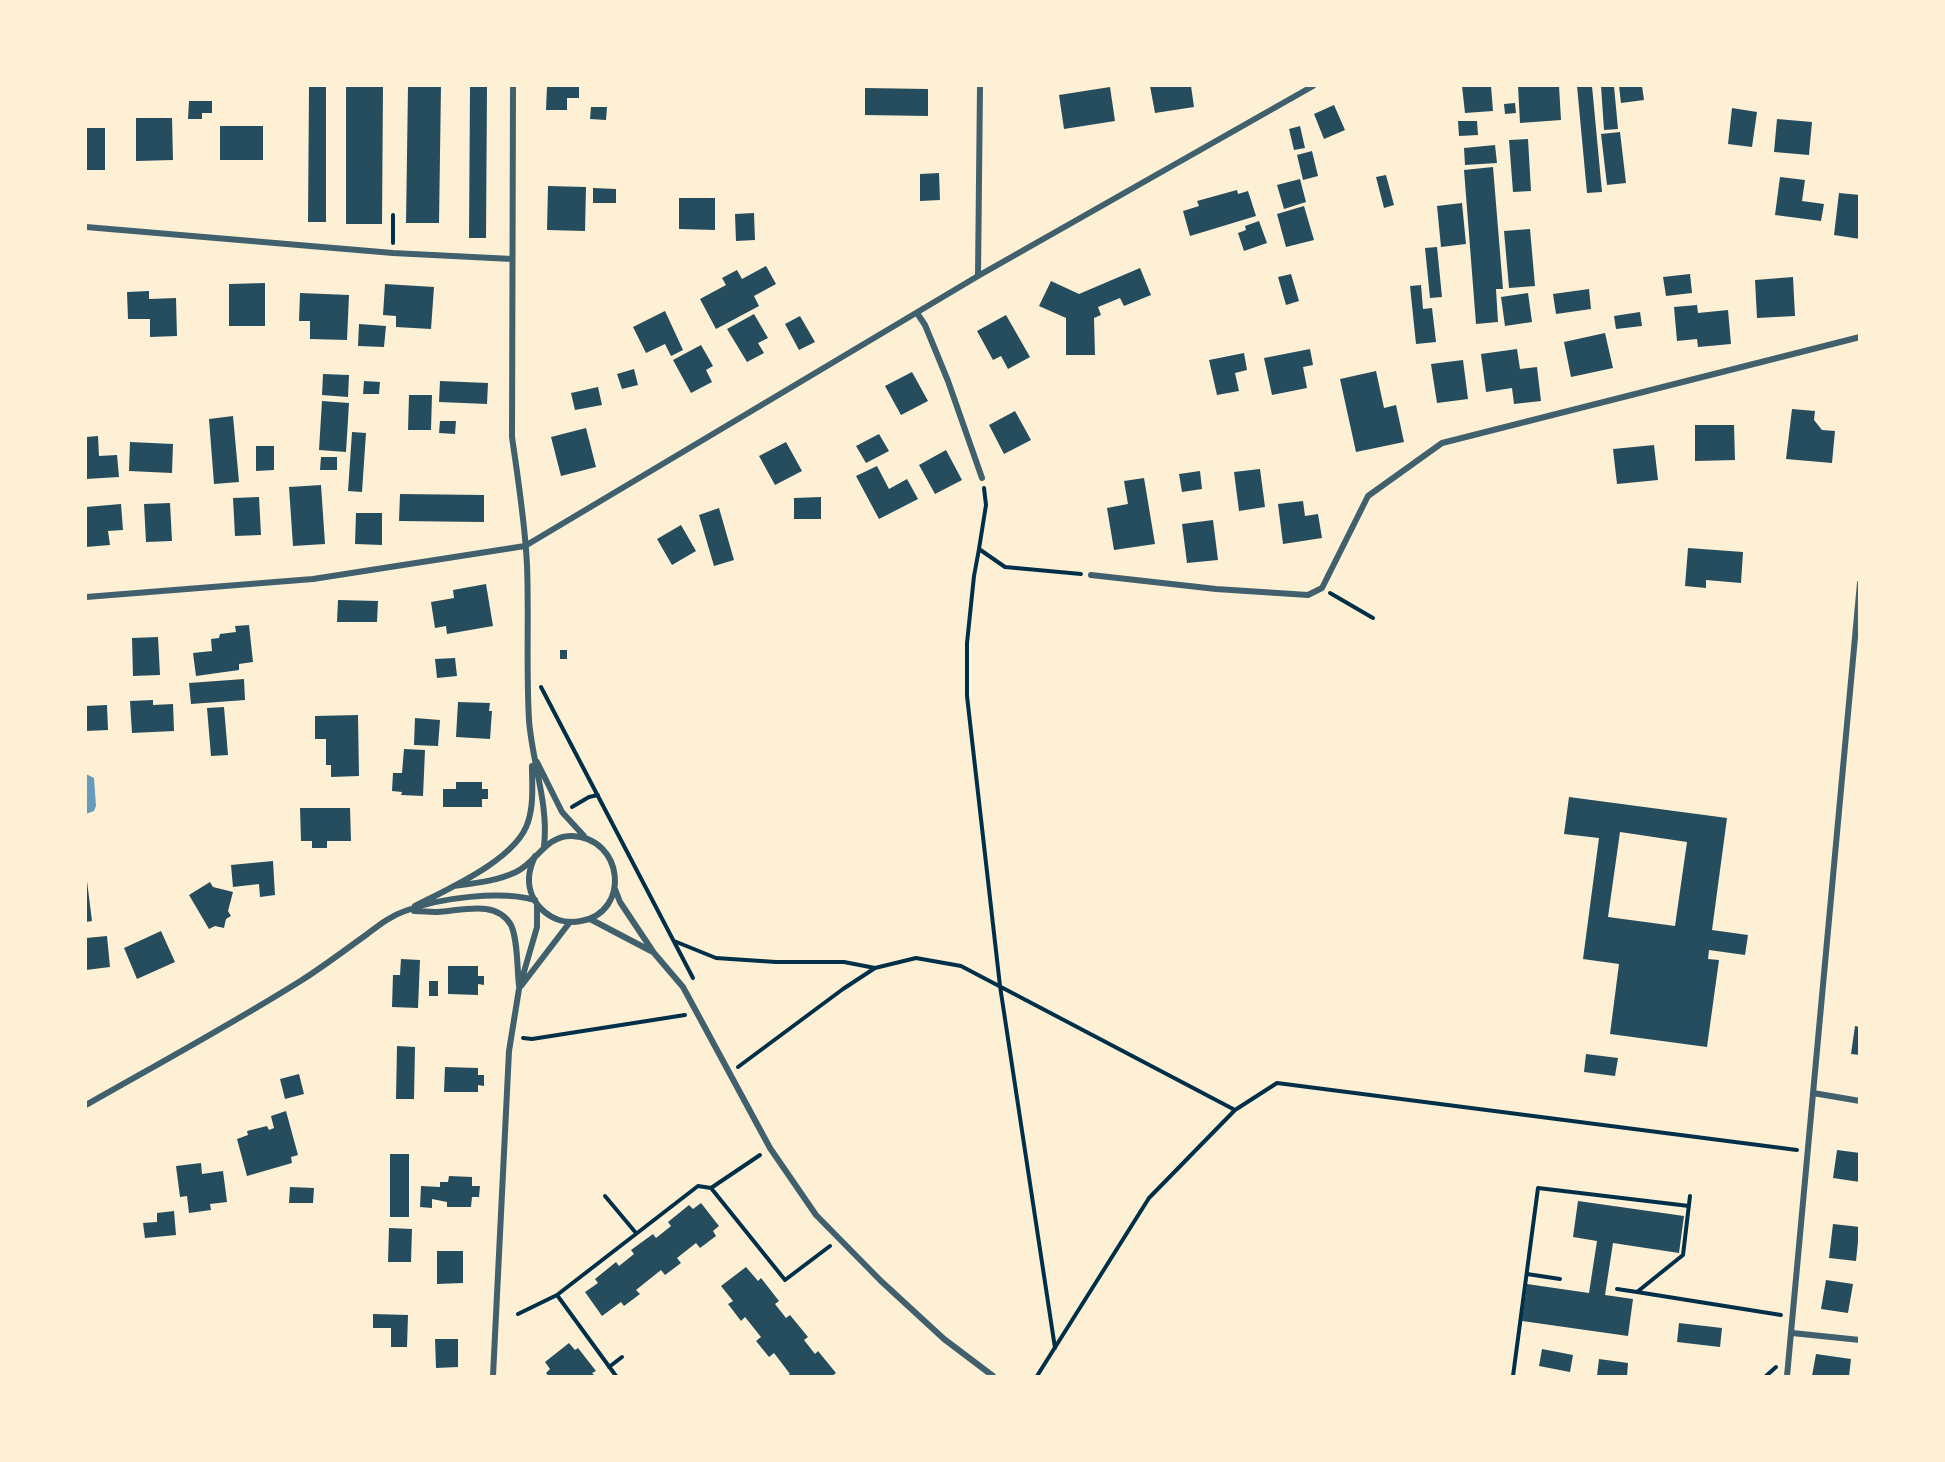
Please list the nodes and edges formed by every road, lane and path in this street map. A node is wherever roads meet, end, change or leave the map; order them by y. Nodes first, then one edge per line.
1 (513, 86) edge
2 (980, 86) edge
3 (1312, 86) edge
4 (393, 214) dead end
5 (86, 227) edge
6 (393, 253) junction
7 (512, 259) junction
8 (978, 276) junction
9 (917, 313) junction
10 (1860, 337) edge
11 (982, 478) joint
12 (525, 546) junction
13 (980, 549) junction
14 (1091, 575) joint
15 (1860, 583) edge
16 (1322, 588) junction
17 (86, 597) edge
18 (1374, 618) dead end
19 (1857, 622) edge
20 (527, 687) junction
21 (533, 754) junction
22 (587, 838) junction
23 (544, 846) junction
24 (536, 856) junction
25 (454, 886) junction
26 (615, 889) junction
27 (536, 903) junction
28 (405, 911) junction
29 (590, 919) junction
30 (570, 922) junction
31 (674, 940) junction
32 (654, 953) junction
33 (875, 968) junction
34 (695, 982) dead end
35 (1000, 986) junction
36 (519, 989) junction
37 (695, 1010) junction
38 (511, 1037) junction
39 (739, 1066) dead end
40 (1813, 1093) junction
41 (1860, 1101) edge
42 (86, 1106) edge
43 (1235, 1110) junction
44 (770, 1148) junction
45 (1808, 1152) junction
46 (711, 1188) junction
47 (605, 1196) dead end
48 (1690, 1196) dead end
49 (1689, 1206) junction
50 (636, 1233) junction
51 (840, 1239) junction
52 (1527, 1274) junction
53 (1560, 1279) dead end
54 (1617, 1288) dead end
55 (1637, 1292) junction
56 (556, 1295) junction
57 (518, 1314) dead end
58 (1793, 1317) junction
59 (1792, 1333) junction
60 (1860, 1340) edge
61 (1055, 1348) junction
62 (622, 1357) dead end
63 (609, 1367) junction
64 (493, 1377) edge
65 (616, 1377) edge
66 (993, 1377) edge
67 (1037, 1377) edge
68 (1513, 1377) edge
69 (1787, 1377) edge

1 - 7 street
2 - 8 street
3 - 8 street
4 - 6 path
5 - 6 street
6 - 7 street
7 - 12 street
8 - 9 street
9 - 11 street
9 - 12 street
10 - 16 street
11 - 13 path
12 - 17 street
12 - 20 street
13 - 14 path
13 - 35 path
14 - 16 street
15 - 19 street
16 - 18 path
19 - 40 street
20 - 21 street
20 - 31 path
21 - 22 street
21 - 23 street
21 - 25 street
22 - 23 street
22 - 26 street
23 - 24 street
24 - 25 street
24 - 27 street
25 - 28 street
26 - 29 street
26 - 32 street
27 - 28 street
27 - 30 street
27 - 36 street
28 - 36 street
28 - 42 street
29 - 30 street
29 - 32 street
30 - 36 street
31 - 33 path
31 - 34 path
32 - 37 street
33 - 35 path
33 - 39 path
35 - 43 path
35 - 61 path
36 - 38 street
37 - 38 path
37 - 44 street
38 - 64 street
40 - 41 street
40 - 45 street
43 - 45 path
43 - 61 path
44 - 46 path
44 - 51 street
45 - 58 street
46 - 50 path
46 - 51 path
47 - 50 path
48 - 49 path
49 - 52 path
49 - 55 path
50 - 56 path
51 - 66 street
52 - 53 path
52 - 68 path
54 - 55 path
55 - 58 path
56 - 57 path
56 - 63 path
58 - 59 street
59 - 60 street
59 - 69 street
61 - 67 path
62 - 63 path
63 - 65 path

